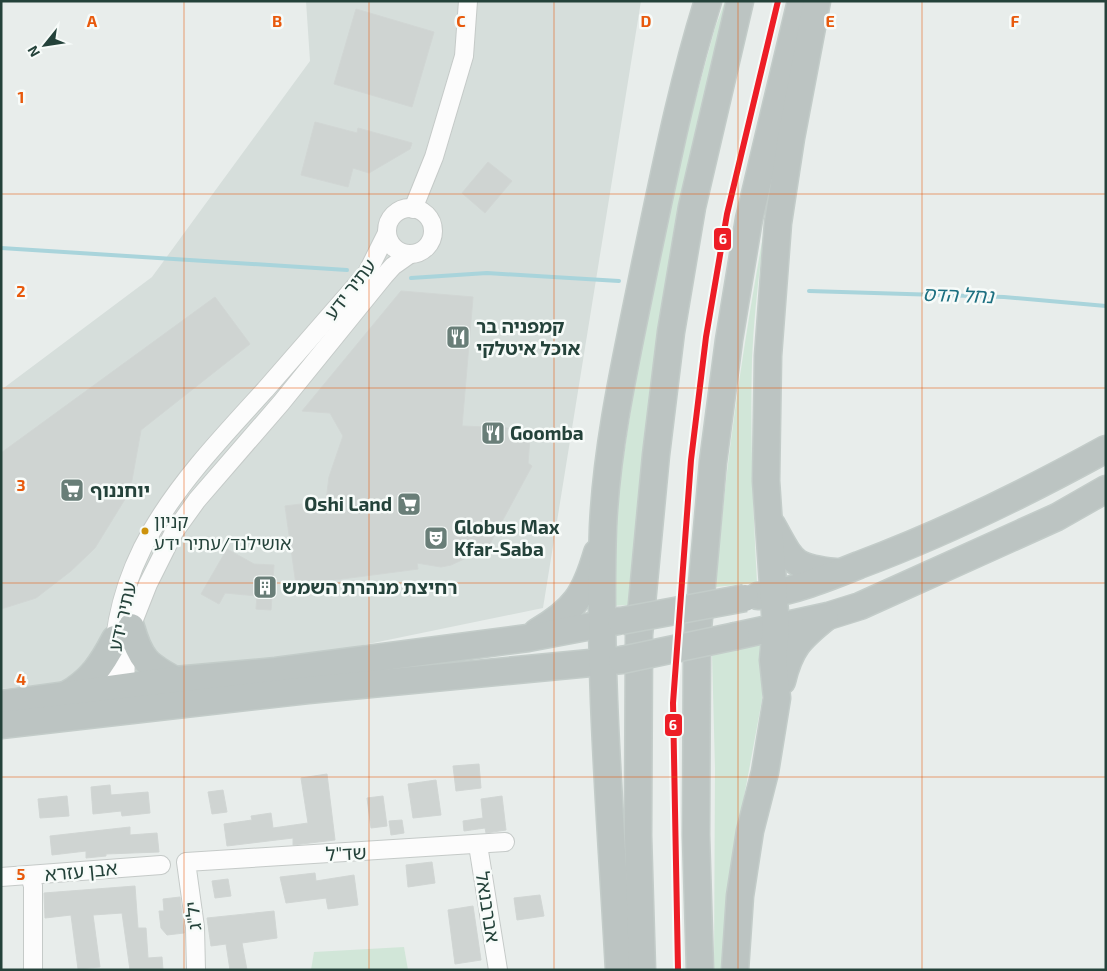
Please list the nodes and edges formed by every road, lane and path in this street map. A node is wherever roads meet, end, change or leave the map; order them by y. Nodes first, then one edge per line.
1 (468, 1) edge
2 (708, 1) edge
3 (740, 1) edge
4 (801, 1) edge
5 (817, 1) edge
6 (413, 209) junction
7 (387, 233) junction
8 (410, 254) junction
9 (1106, 449) edge
10 (1106, 489) edge
11 (768, 519) junction
12 (604, 525) junction
13 (841, 572) junction
14 (774, 594) junction
15 (828, 616) junction
16 (612, 622) junction
17 (776, 628) junction
18 (123, 633) junction
19 (528, 638) junction
20 (613, 661) junction
21 (482, 672) junction
22 (175, 680) junction
23 (64, 696) junction
24 (121, 696) junction
25 (777, 698) junction
26 (1, 704) edge
27 (606, 709) junction
28 (1, 725) edge
29 (505, 842) dead end
30 (478, 845) junction
31 (186, 862) joint
32 (161, 865) dead end
33 (30, 876) junction
34 (1, 877) edge
35 (32, 970) edge
36 (196, 970) edge
37 (498, 970) edge
38 (618, 970) edge
39 (642, 970) edge
40 (700, 970) edge
41 (735, 970) edge

1 - 6 street
2 - 12 highway
3 - 39 highway
4 - 40 highway
5 - 11 highway
6 - 7 street
6 - 8 street
7 - 8 street
7 - 18 street, עתיר ידע
8 - 18 street, עתיר ידע
9 - 13 highway
10 - 15 highway
11 - 13 highway
11 - 14 highway
12 - 16 highway
12 - 19 highway
13 - 14 highway
14 - 16 highway, bridge
14 - 17 highway
15 - 17 highway
15 - 25 highway
16 - 19 highway
16 - 20 highway
17 - 20 highway, bridge
17 - 25 highway
18 - 22 highway
18 - 23 highway
18 - 24 street, עתיר ידע
19 - 22 highway
20 - 21 highway
20 - 27 highway
21 - 24 highway
21 - 27 highway
22 - 24 highway
23 - 24 highway
23 - 26 highway
24 - 28 highway
25 - 41 highway
27 - 38 highway
29 - 30 street, שד"ל
30 - 31 street, שד"ל
30 - 37 street, אברבנאל
31 - 36 street, יל"ג
32 - 33 street, אבן עזרא
33 - 34 street, אבן עזרא
33 - 35 street

